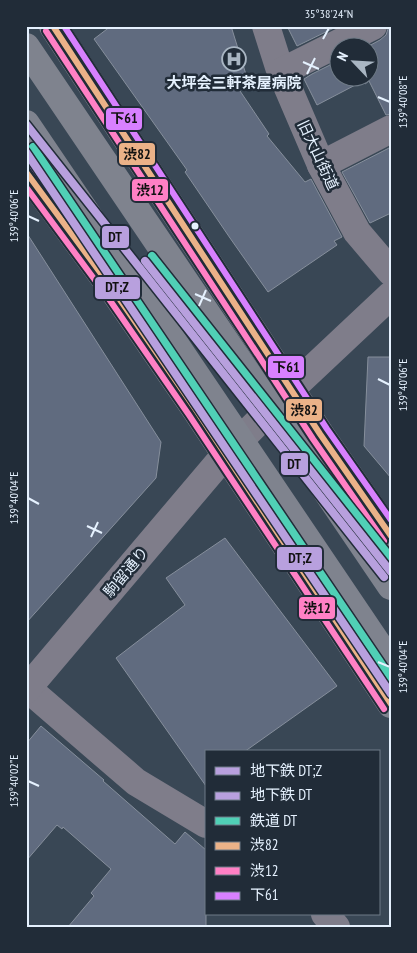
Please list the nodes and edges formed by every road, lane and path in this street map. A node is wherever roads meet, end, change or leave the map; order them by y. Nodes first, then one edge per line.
1 (53, 26) edge
2 (266, 26) edge
3 (373, 26) edge
4 (26, 47) edge
5 (281, 72) junction
6 (26, 124) edge
7 (391, 129) edge
8 (321, 165) junction
9 (26, 172) edge
10 (391, 272) edge
11 (391, 295) edge
12 (291, 389) junction
13 (225, 455) junction
14 (391, 536) edge
15 (391, 586) edge
16 (391, 664) edge
17 (27, 689) edge
18 (391, 704) edge
19 (205, 823) edge
20 (327, 916) edge
21 (336, 927) edge

1 - 12 highway
2 - 5 street, 旧大山街道
3 - 5 street
4 - 15 highway, bridge
5 - 8 street, 旧大山街道
6 - 16 highway, bridge
7 - 8 street
8 - 10 street, 旧大山街道
9 - 13 highway
11 - 12 street, 駒留通り
12 - 13 street, 駒留通り
12 - 14 highway
13 - 17 street, 駒留通り
13 - 18 highway
17 - 19 street
20 - 21 street

